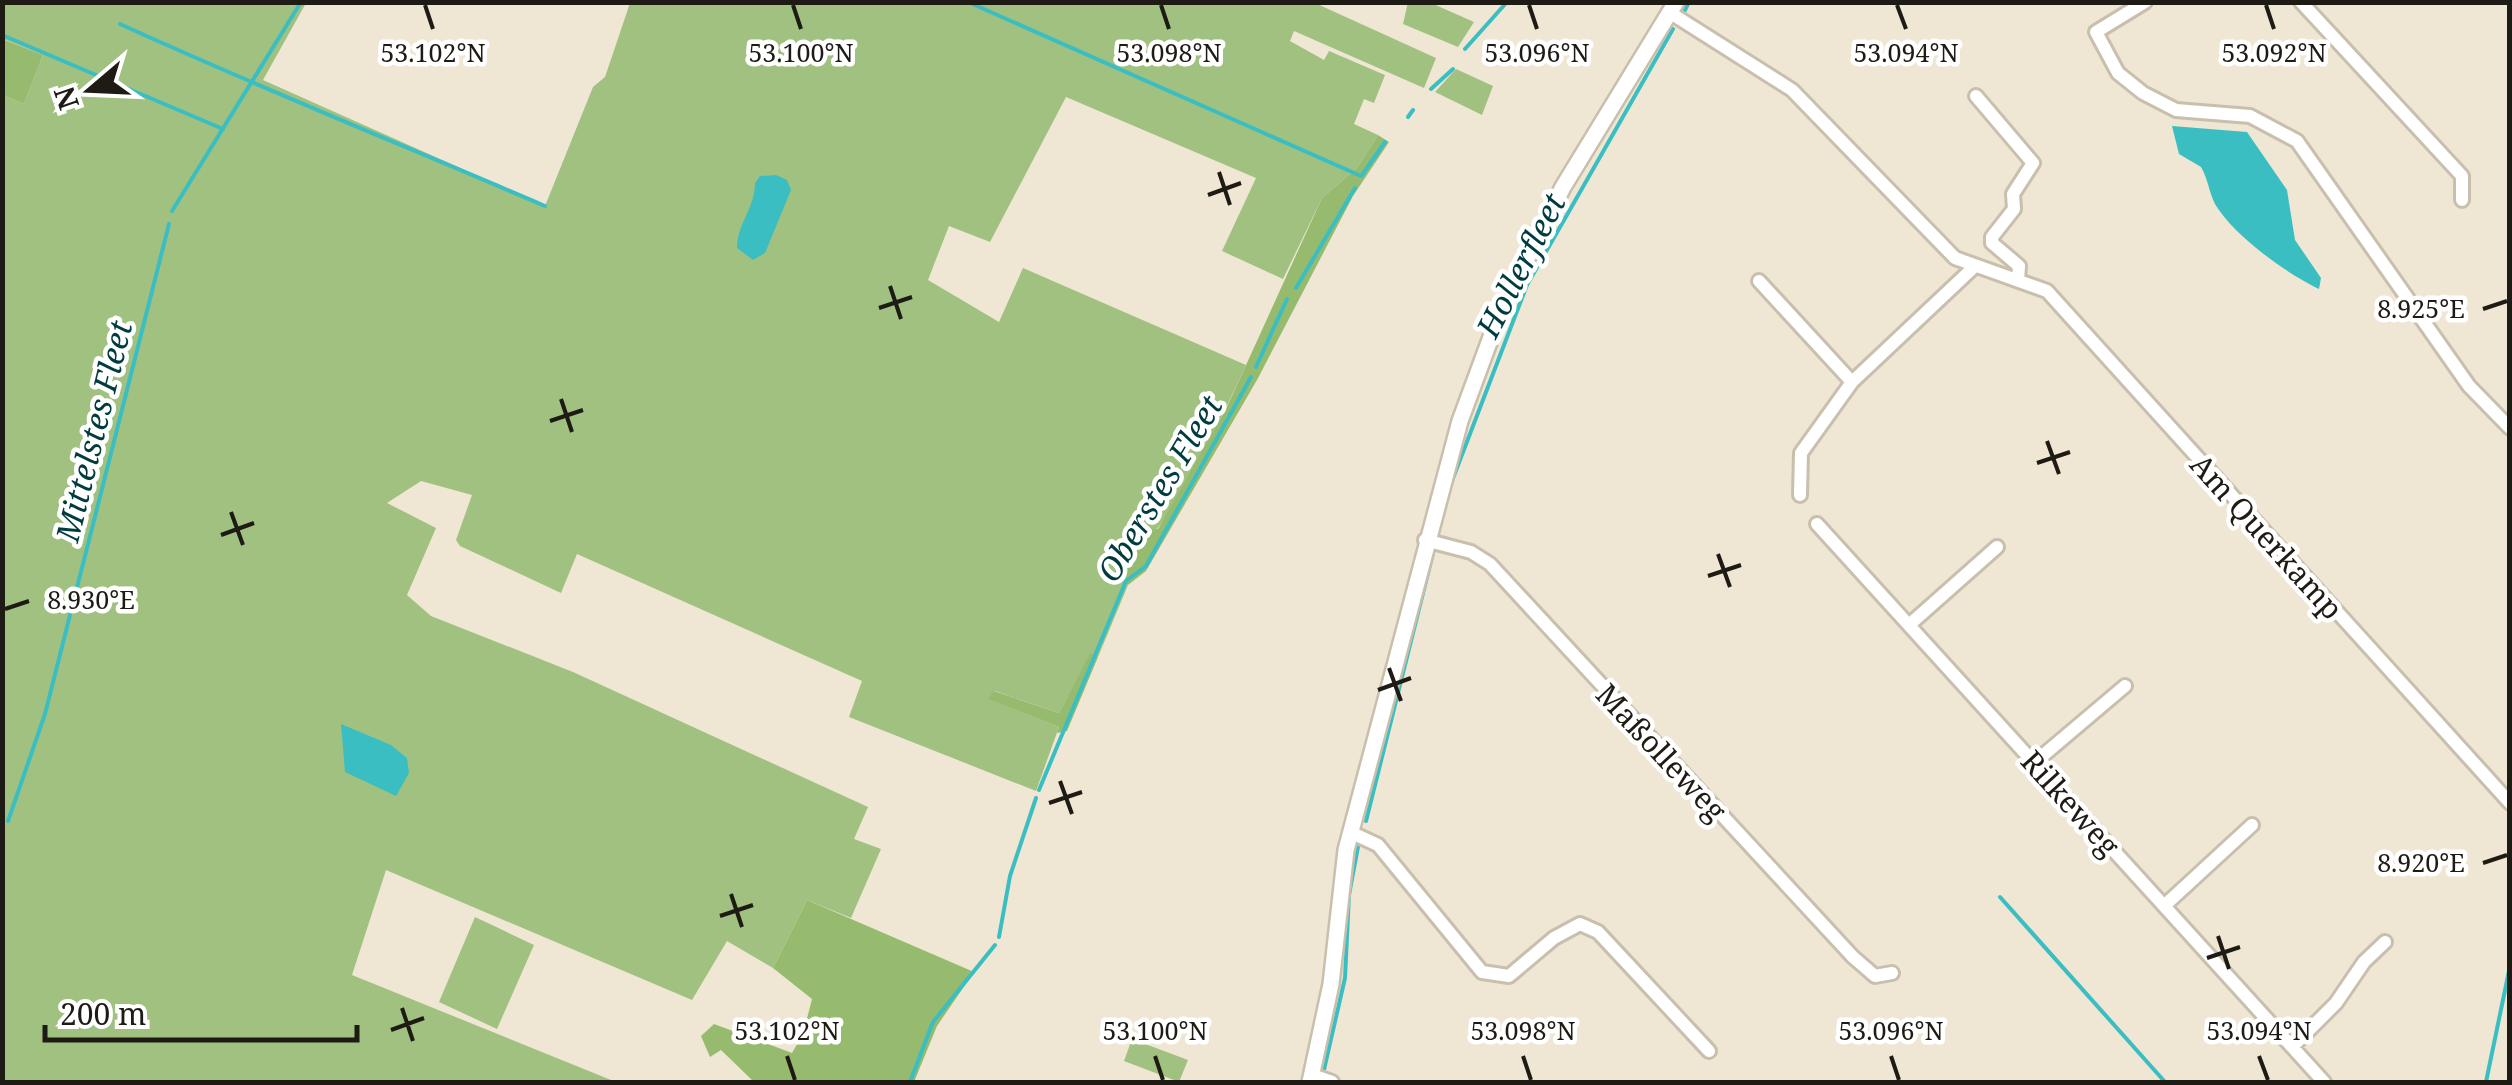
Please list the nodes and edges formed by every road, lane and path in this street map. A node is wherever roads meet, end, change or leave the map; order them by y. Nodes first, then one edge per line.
1 (2146, 2) edge
2 (2301, 2) edge
3 (1672, 8) edge
4 (1976, 96) dead end
5 (2462, 200) dead end
6 (1974, 267) junction
7 (2018, 280) junction
8 (1760, 281) dead end
9 (1852, 382) junction
10 (2510, 428) edge
11 (1800, 495) dead end
12 (1818, 524) dead end
13 (1424, 540) junction
14 (1997, 547) dead end
15 (1909, 625) junction
16 (2125, 686) dead end
17 (2034, 764) junction
18 (2510, 803) edge
19 (2252, 825) dead end
20 (1350, 832) junction
21 (2164, 906) junction
22 (2385, 942) dead end
23 (1892, 973) dead end
24 (2292, 1048) junction
25 (1709, 1051) dead end
26 (1320, 1079) edge
27 (2324, 1082) edge

1 - 10 street
2 - 5 street
3 - 6 street, Am Querkamp
3 - 13 street
4 - 7 street, Am Querkamp
6 - 7 street, Am Querkamp
6 - 9 street
7 - 18 street, Am Querkamp
8 - 9 street
9 - 11 street
12 - 15 street, Rilkeweg
13 - 20 street
13 - 23 street, Maßolleweg
14 - 15 street
15 - 17 street, Rilkeweg
16 - 17 street
17 - 21 street, Rilkeweg
19 - 21 street
20 - 25 street
20 - 26 street
21 - 24 street, Rilkeweg
22 - 24 street
24 - 27 street, Rilkeweg

